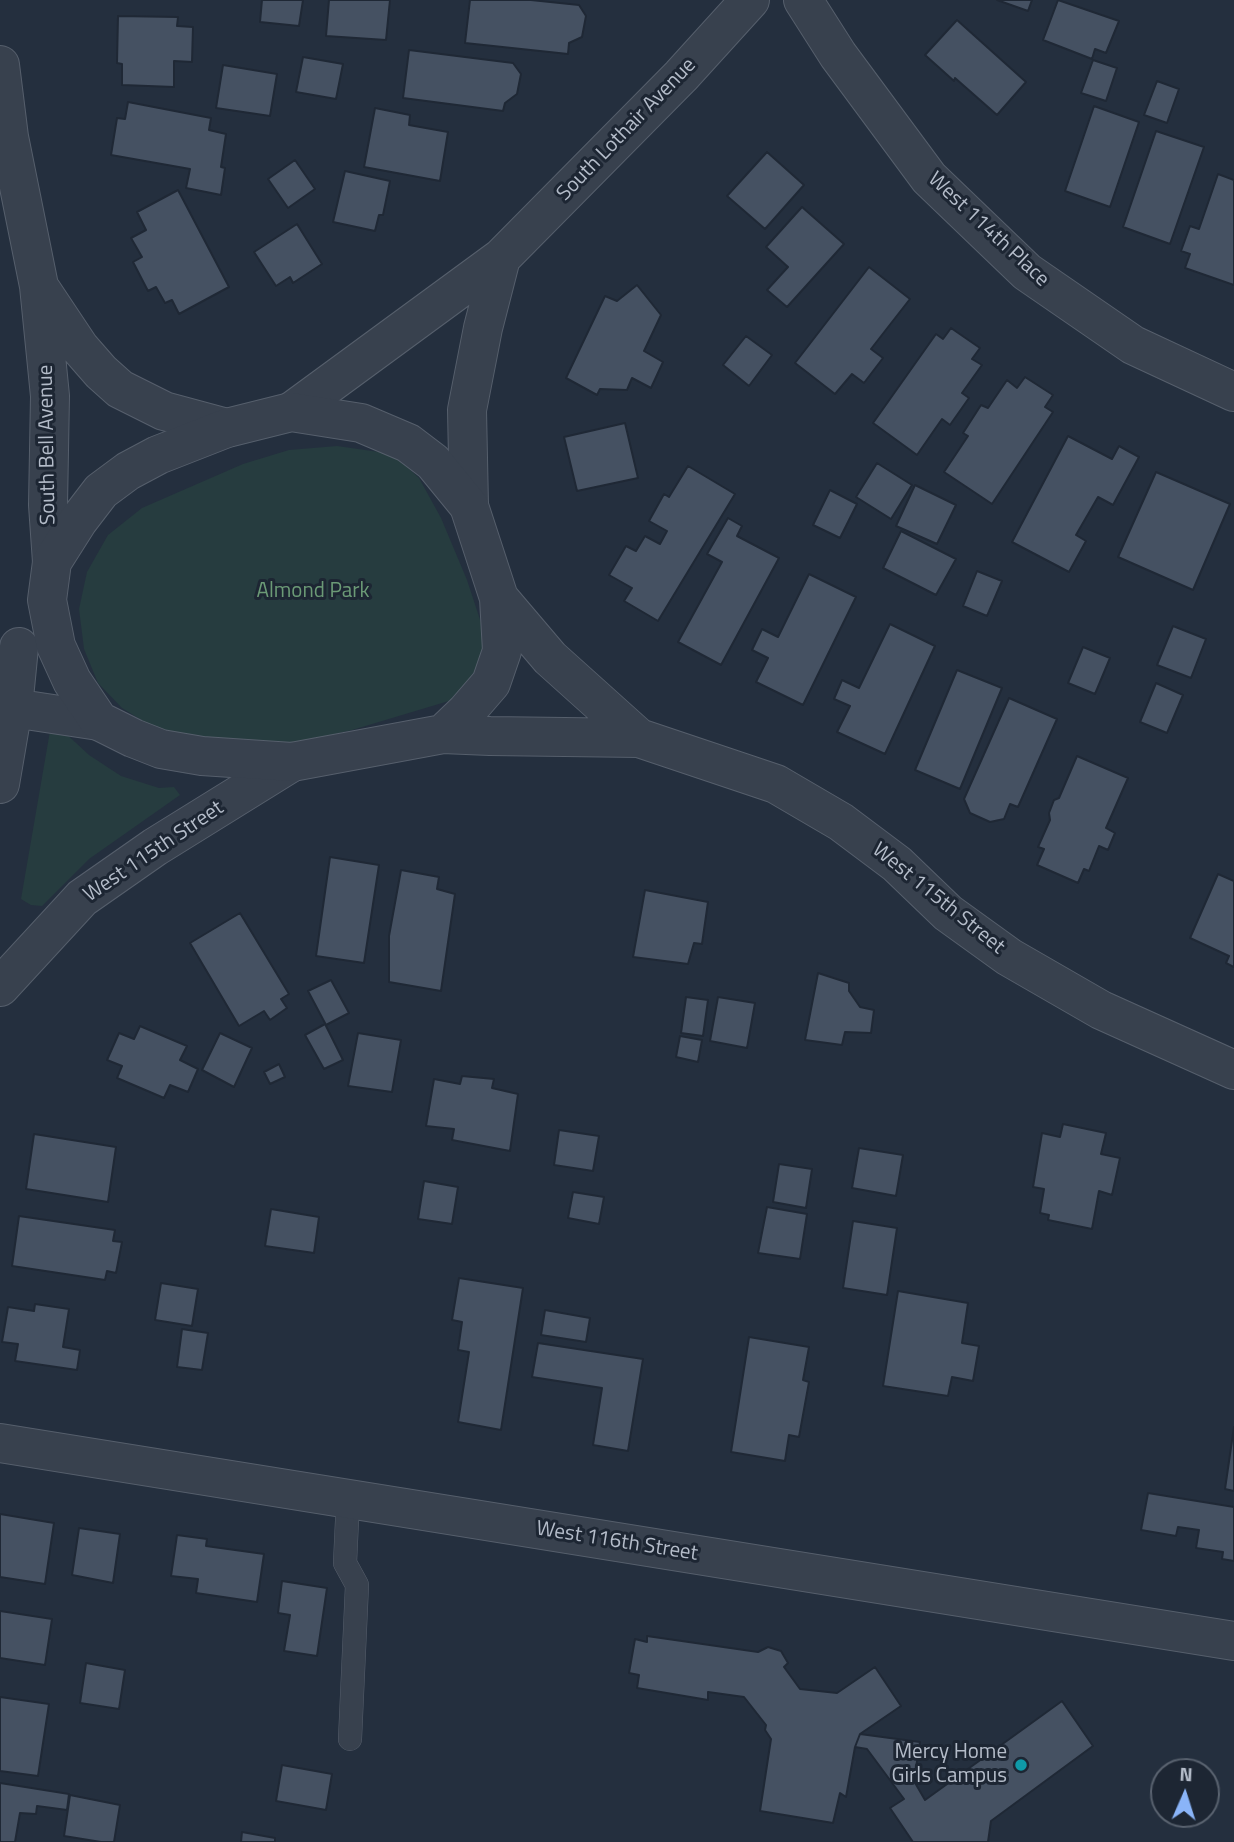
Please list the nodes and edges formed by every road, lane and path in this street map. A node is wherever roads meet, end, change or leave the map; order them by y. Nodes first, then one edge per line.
1 (750, 0) edge
2 (803, 0) edge
3 (0, 65) edge
4 (501, 258) junction
5 (38, 286) junction
6 (1234, 393) edge
7 (290, 412) junction
8 (227, 428) junction
9 (469, 506) junction
10 (52, 562) junction
11 (499, 598) junction
12 (47, 600) junction
13 (10, 658) edge
14 (7, 708) edge
15 (99, 721) junction
16 (443, 734) junction
17 (639, 738) junction
18 (292, 762) junction
19 (0, 784) edge
20 (0, 987) edge
21 (1234, 1070) edge
22 (0, 1443) edge
23 (348, 1499) junction
24 (1234, 1641) edge
25 (350, 1739) dead end

1 - 4 street, South Lothair Avenue
2 - 6 street, West 114th Place
3 - 5 street, South Bell Avenue
4 - 7 street, South Lothair Avenue
4 - 9 street
5 - 8 street, South Bell Avenue
5 - 10 street, South Bell Avenue
7 - 8 street
7 - 9 street
8 - 10 street
9 - 11 street
10 - 12 street
11 - 16 street
11 - 17 street, West 115th Street
12 - 13 street
12 - 15 street
13 - 14 street
14 - 15 street
14 - 19 street
15 - 18 street
16 - 17 street, West 115th Street
16 - 18 street, West 115th Street
17 - 21 street, West 115th Street
18 - 20 street, West 115th Street
22 - 23 street, West 116th Street
23 - 24 street, West 116th Street
23 - 25 lane

